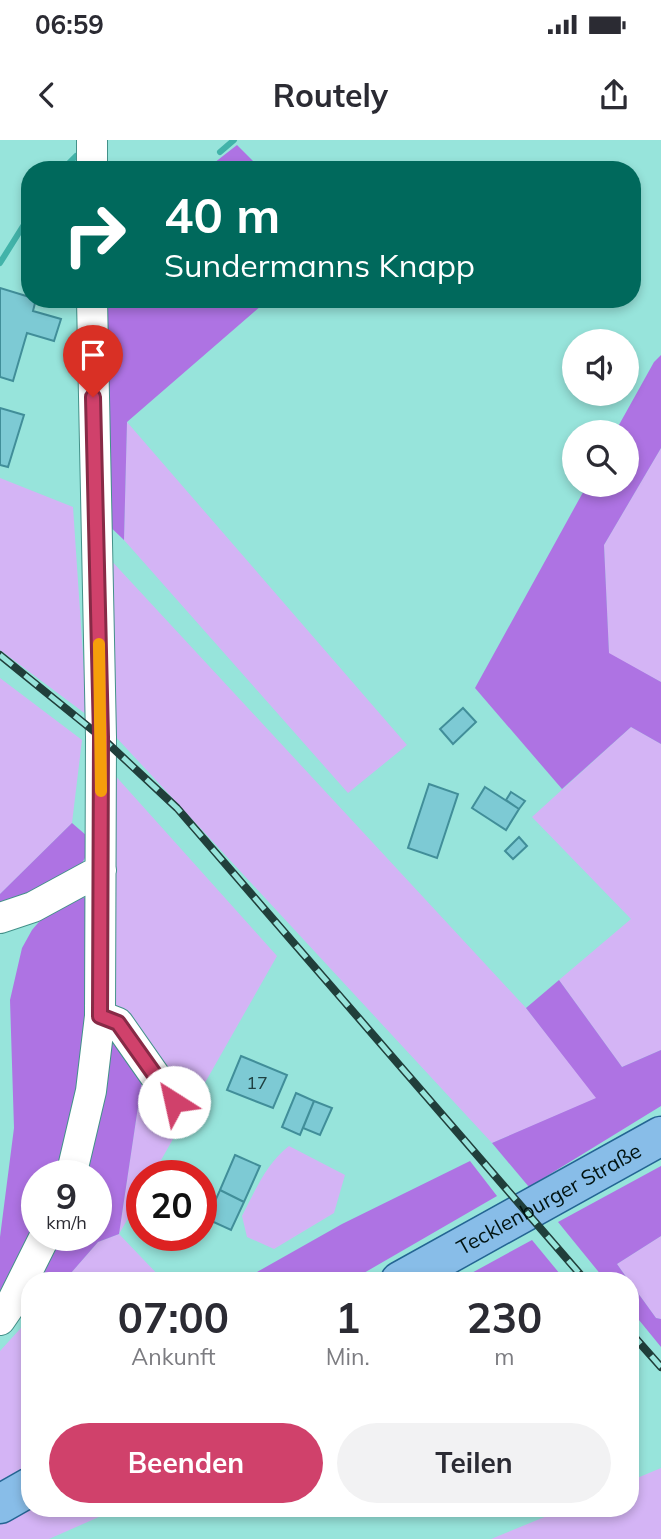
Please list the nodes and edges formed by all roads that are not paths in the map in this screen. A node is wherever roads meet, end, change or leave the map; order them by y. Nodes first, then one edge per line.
1 (92, 140) edge
2 (92, 161) edge
3 (92, 308) edge
4 (101, 870) junction
5 (0, 918) edge
6 (100, 1016) junction
7 (174, 1102) dead end
8 (661, 1136) edge
9 (75, 1160) edge
10 (38, 1251) edge
11 (27, 1272) edge
12 (416, 1272) edge
13 (21, 1284) edge
14 (0, 1320) edge
15 (21, 1492) edge
16 (0, 1504) edge

1 - 2 street
3 - 4 street
4 - 5 street
4 - 6 street
6 - 7 street
6 - 9 street
8 - 12 main road, Tecklenburger Straße
10 - 11 street
13 - 14 street
15 - 16 main road

